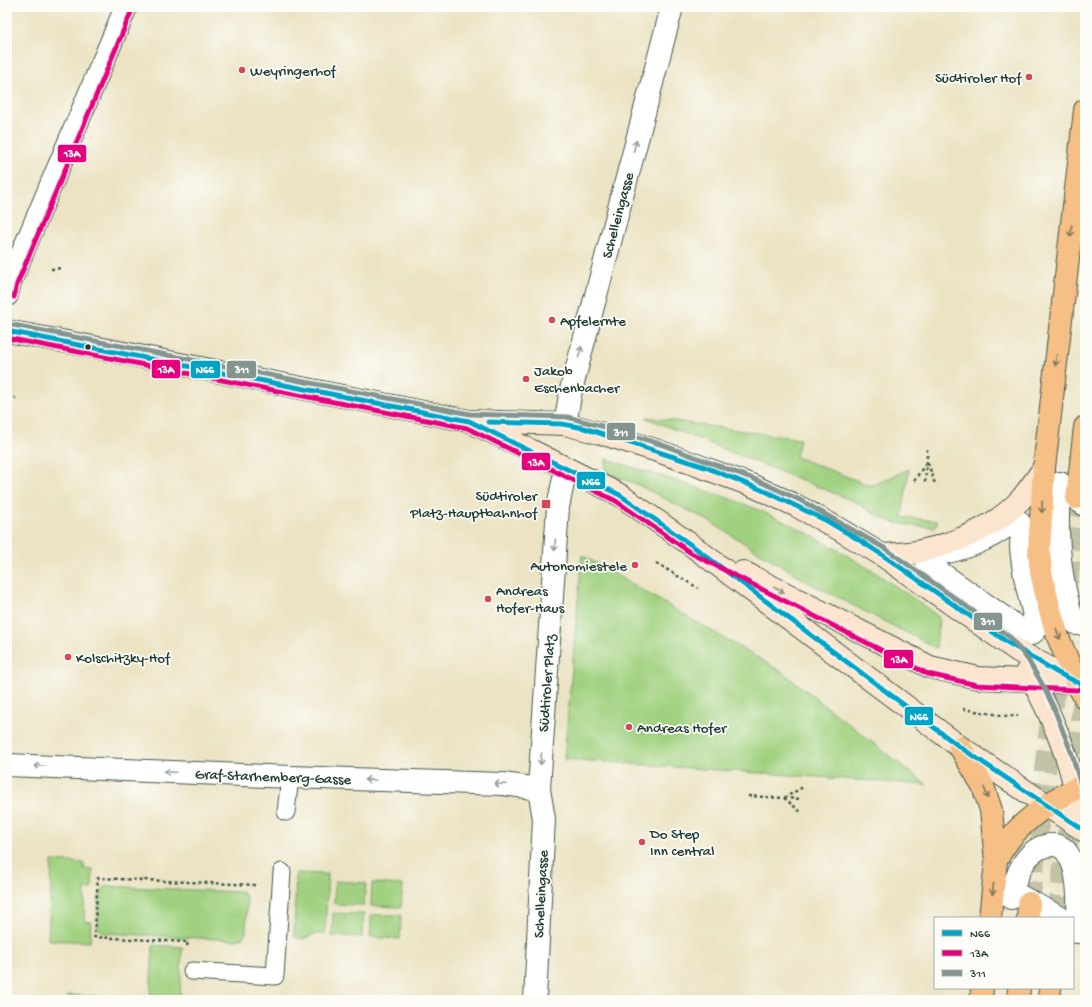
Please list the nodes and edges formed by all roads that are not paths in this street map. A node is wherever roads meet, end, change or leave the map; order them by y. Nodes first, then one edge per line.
1 (126, 7) edge
2 (672, 7) edge
3 (1085, 110) edge
4 (7, 295) edge
5 (7, 331) edge
6 (469, 422) junction
7 (565, 424) junction
8 (1085, 427) edge
9 (566, 468) junction
10 (1044, 468) junction
11 (1081, 502) edge
12 (694, 547) junction
13 (882, 555) junction
14 (928, 564) joint
15 (1085, 621) edge
16 (1006, 643) junction
17 (1032, 681) junction
18 (1083, 683) edge
19 (960, 747) junction
20 (7, 765) edge
21 (290, 777) junction
22 (1080, 786) edge
23 (539, 789) junction
24 (1048, 806) junction
25 (286, 812) dead end
26 (1085, 831) edge
27 (996, 861) junction
28 (282, 879) road end
29 (990, 917) edge
30 (1059, 917) edge
31 (1074, 926) edge
32 (192, 971) road end
33 (982, 989) edge
34 (1019, 989) edge
35 (1050, 989) edge
36 (535, 1000) edge
37 (981, 1000) edge
38 (1018, 1000) edge
39 (1049, 1000) edge

1 - 4 street
7 -> 2 street, Schelleingasse
3 -> 10 main road
5 - 6 main road
6 - 7 main road
6 - 9 main road
7 - 13 main road
8 - 11 main road
9 - 12 main road
9 -> 23 street, Südtiroler Platz
10 - 13 main road
10 -> 18 main road
11 - 15 street
12 -> 17 main road
12 - 19 main road
13 - 16 main road
14 - 14 street
16 - 17 main road
16 - 18 main road
17 - 18 main road
17 - 22 main road
19 - 24 main road
19 -> 27 main road
21 -> 20 street, Graf-Starhemberg-Gasse
23 -> 21 street, Graf-Starhemberg-Gasse
21 - 25 lane
22 - 24 main road
22 - 26 main road
23 - 36 street, Schelleingasse
24 - 26 main road
24 - 27 main road
27 -> 29 main road
28 - 32 lane
30 - 31 street
33 - 37 main road
34 - 38 main road
35 - 39 main road

